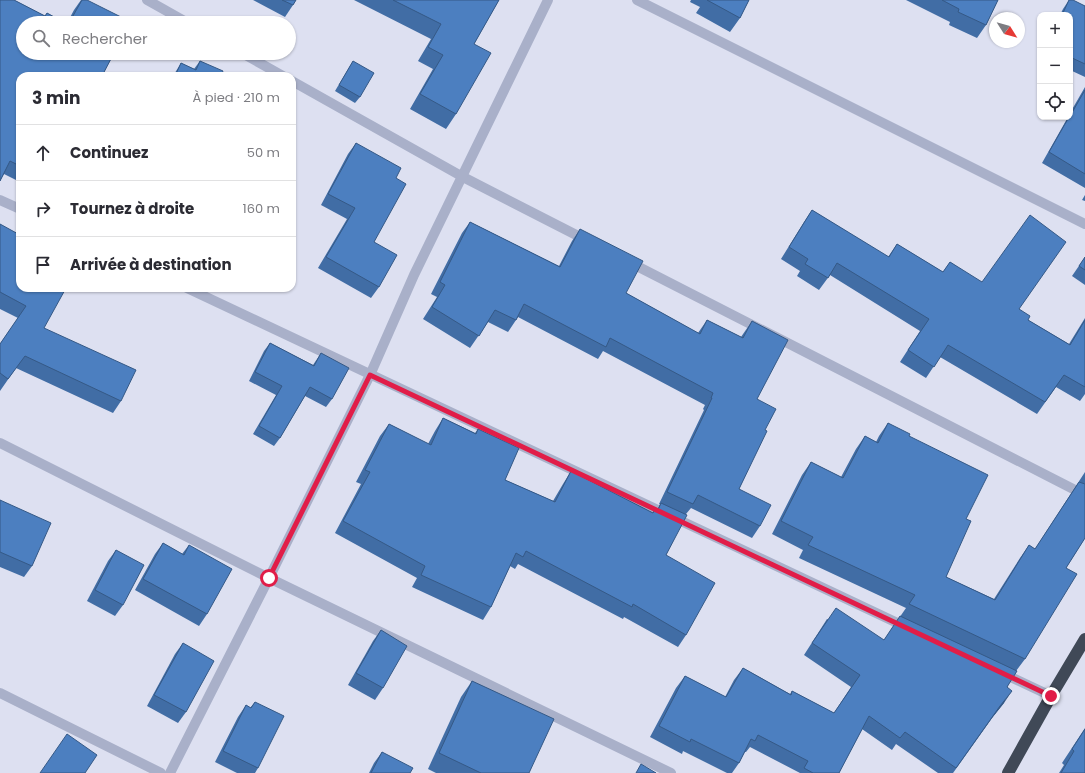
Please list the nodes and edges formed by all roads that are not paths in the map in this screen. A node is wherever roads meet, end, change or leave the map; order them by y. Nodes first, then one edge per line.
1 (147, 0) edge
2 (548, 0) edge
3 (638, 0) edge
4 (176, 16) edge
5 (254, 60) edge
6 (276, 72) edge
7 (296, 83) edge
8 (462, 177) junction
9 (0, 200) edge
10 (16, 207) edge
11 (1085, 224) edge
12 (597, 245) edge
13 (618, 256) edge
14 (195, 292) edge
15 (370, 375) junction
16 (0, 443) edge
17 (1085, 495) edge
18 (269, 578) junction
19 (915, 632) edge
20 (1085, 639) edge
21 (994, 669) edge
22 (0, 693) edge
23 (1051, 696) junction
24 (161, 773) edge
25 (170, 773) edge
26 (671, 773) edge
27 (1008, 773) edge

1 - 4 street
2 - 8 street
3 - 11 street
5 - 6 street
7 - 8 street
8 - 12 street
8 - 15 street
9 - 10 street
13 - 17 street
14 - 15 street
15 - 18 street
15 - 19 street
16 - 18 street
18 - 25 street
18 - 26 street
20 - 23 highway
21 - 23 street
22 - 24 street
23 - 27 highway

